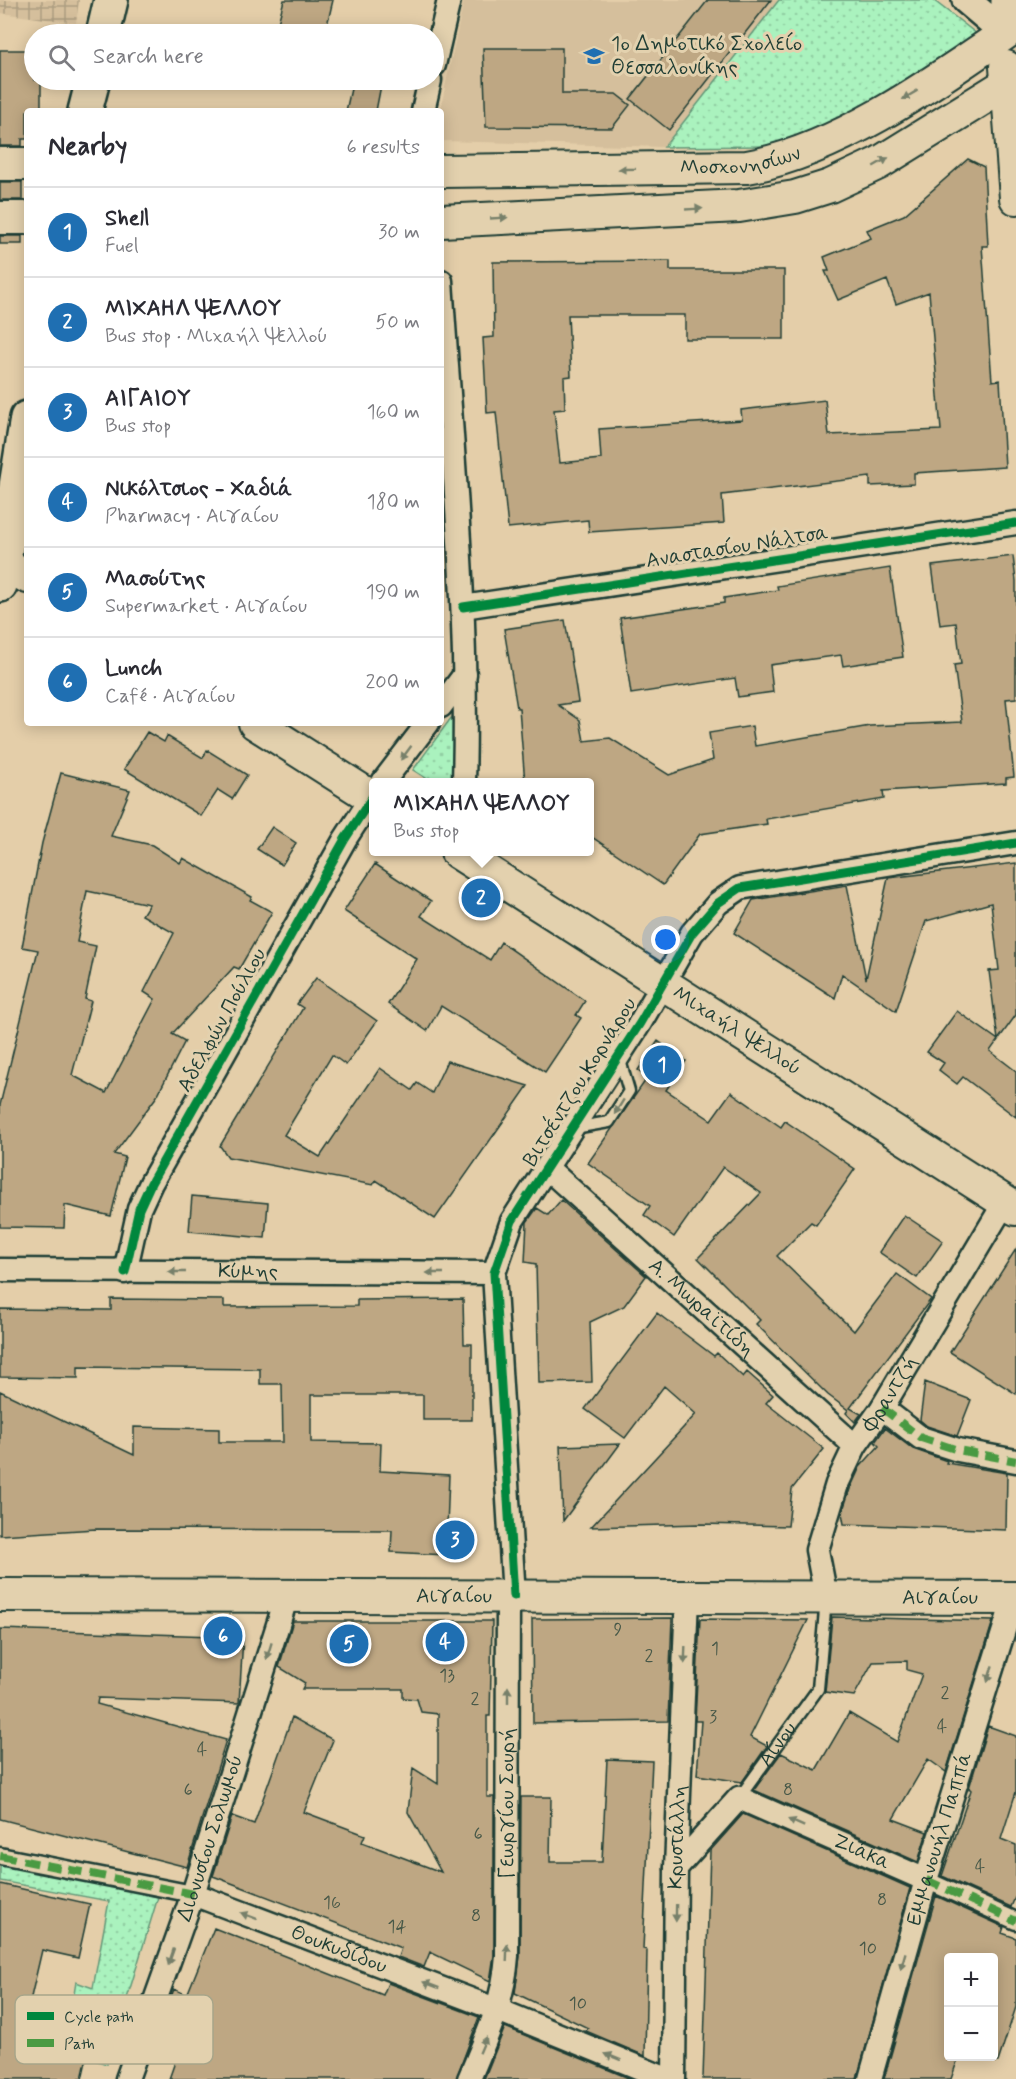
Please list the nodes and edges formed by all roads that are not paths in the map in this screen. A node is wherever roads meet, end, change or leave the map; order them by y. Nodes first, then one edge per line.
1 (111, 0) edge
2 (449, 0) edge
3 (966, 0) edge
4 (1005, 0) edge
5 (105, 24) edge
6 (443, 24) edge
7 (1011, 30) edge
8 (1011, 81) edge
9 (90, 90) edge
10 (428, 90) edge
11 (86, 108) edge
12 (424, 108) edge
13 (0, 164) edge
14 (24, 164) edge
15 (444, 171) edge
16 (1016, 198) edge
17 (0, 218) edge
18 (24, 218) edge
19 (444, 221) edge
20 (444, 325) edge
21 (24, 440) edge
22 (1016, 523) edge
23 (6, 569) edge
24 (463, 607) junction
25 (465, 674) junction
26 (444, 702) edge
27 (260, 726) edge
28 (426, 726) edge
29 (387, 778) edge
30 (464, 778) edge
31 (369, 790) edge
32 (369, 803) edge
33 (1016, 843) edge
34 (463, 856) edge
35 (661, 983) junction
36 (548, 1169) junction
37 (1012, 1203) edge
38 (0, 1270) edge
39 (125, 1272) junction
40 (494, 1273) junction
41 (882, 1408) junction
42 (855, 1446) junction
43 (1016, 1461) edge
44 (0, 1595) edge
45 (287, 1596) junction
46 (511, 1596) junction
47 (687, 1597) junction
48 (826, 1597) junction
49 (1015, 1598) edge
50 (739, 1798) junction
51 (0, 1856) edge
52 (676, 1868) junction
53 (926, 1880) junction
54 (193, 1894) junction
55 (1016, 1921) edge
56 (157, 1995) edge
57 (498, 2010) junction
58 (132, 2064) edge
59 (127, 2079) edge
60 (469, 2079) edge
61 (667, 2079) edge
62 (674, 2079) edge
63 (870, 2079) edge

1 - 5 main road
2 - 6 street
3 - 7 street
4 - 7 street
7 - 8 main road
7 -> 15 main road, Μοσχονησίων
8 - 16 main road
19 -> 8 main road, Μοσχονησίων
9 - 11 main road
10 - 12 street
13 - 14 main road
17 - 18 main road
20 - 24 street
21 - 23 main road
22 - 24 street, Αναστασίου Νάλτσα
24 - 25 street
25 - 26 street
25 - 30 street
27 - 31 main road
28 -> 29 street, Αδελφών Πούλιου
32 - 39 street, Αδελφών Πούλιου
33 - 35 street, Βιτσέντζου Κορνάρου
34 - 35 main road, Μιχαήλ Ψελλού
35 -> 36 street, Βιτσέντζου Κορνάρου
35 - 37 main road, Μιχαήλ Ψελλού
36 - 40 street, Βιτσέντζου Κορνάρου
36 - 42 street, Α. Μωραϊτίδη
37 - 41 street, Φραντζή
38 - 39 street, Κύμης
40 -> 39 street, Κύμης
40 - 46 street, Βιτσέντζου Κορνάρου
41 - 42 street, Φραντζή
41 - 43 street
42 - 48 street, Φραντζή
44 - 45 main road, Αιγαίου
45 - 46 main road, Αιγαίου
45 -> 54 street, Διονυσίου Σολωμού
46 - 47 main road, Αιγαίου
57 -> 46 street, Γεωργίου Σουρή
47 - 48 main road, Αιγαίου
47 -> 52 street, Κρυστάλλη
48 - 49 main road, Αιγαίου
48 - 50 lane, Αίνου
49 -> 53 street, Εμμανουήλ Παππά
50 - 52 street, Αίνου
53 -> 50 street, Ζιάκα
51 - 54 street, Θουκυδίδου
52 -> 62 street, Κρυστάλλη
53 - 55 street, Ζιάκα
53 -> 63 street, Εμμανουήλ Παππά
54 -> 56 street, Διονυσίου Σολωμού
57 -> 54 street, Θουκυδίδου
60 -> 57 street, Γεωργίου Σουρή
61 -> 57 street, Θουκυδίδου
58 -> 59 street, Διονυσίου Σολωμού

